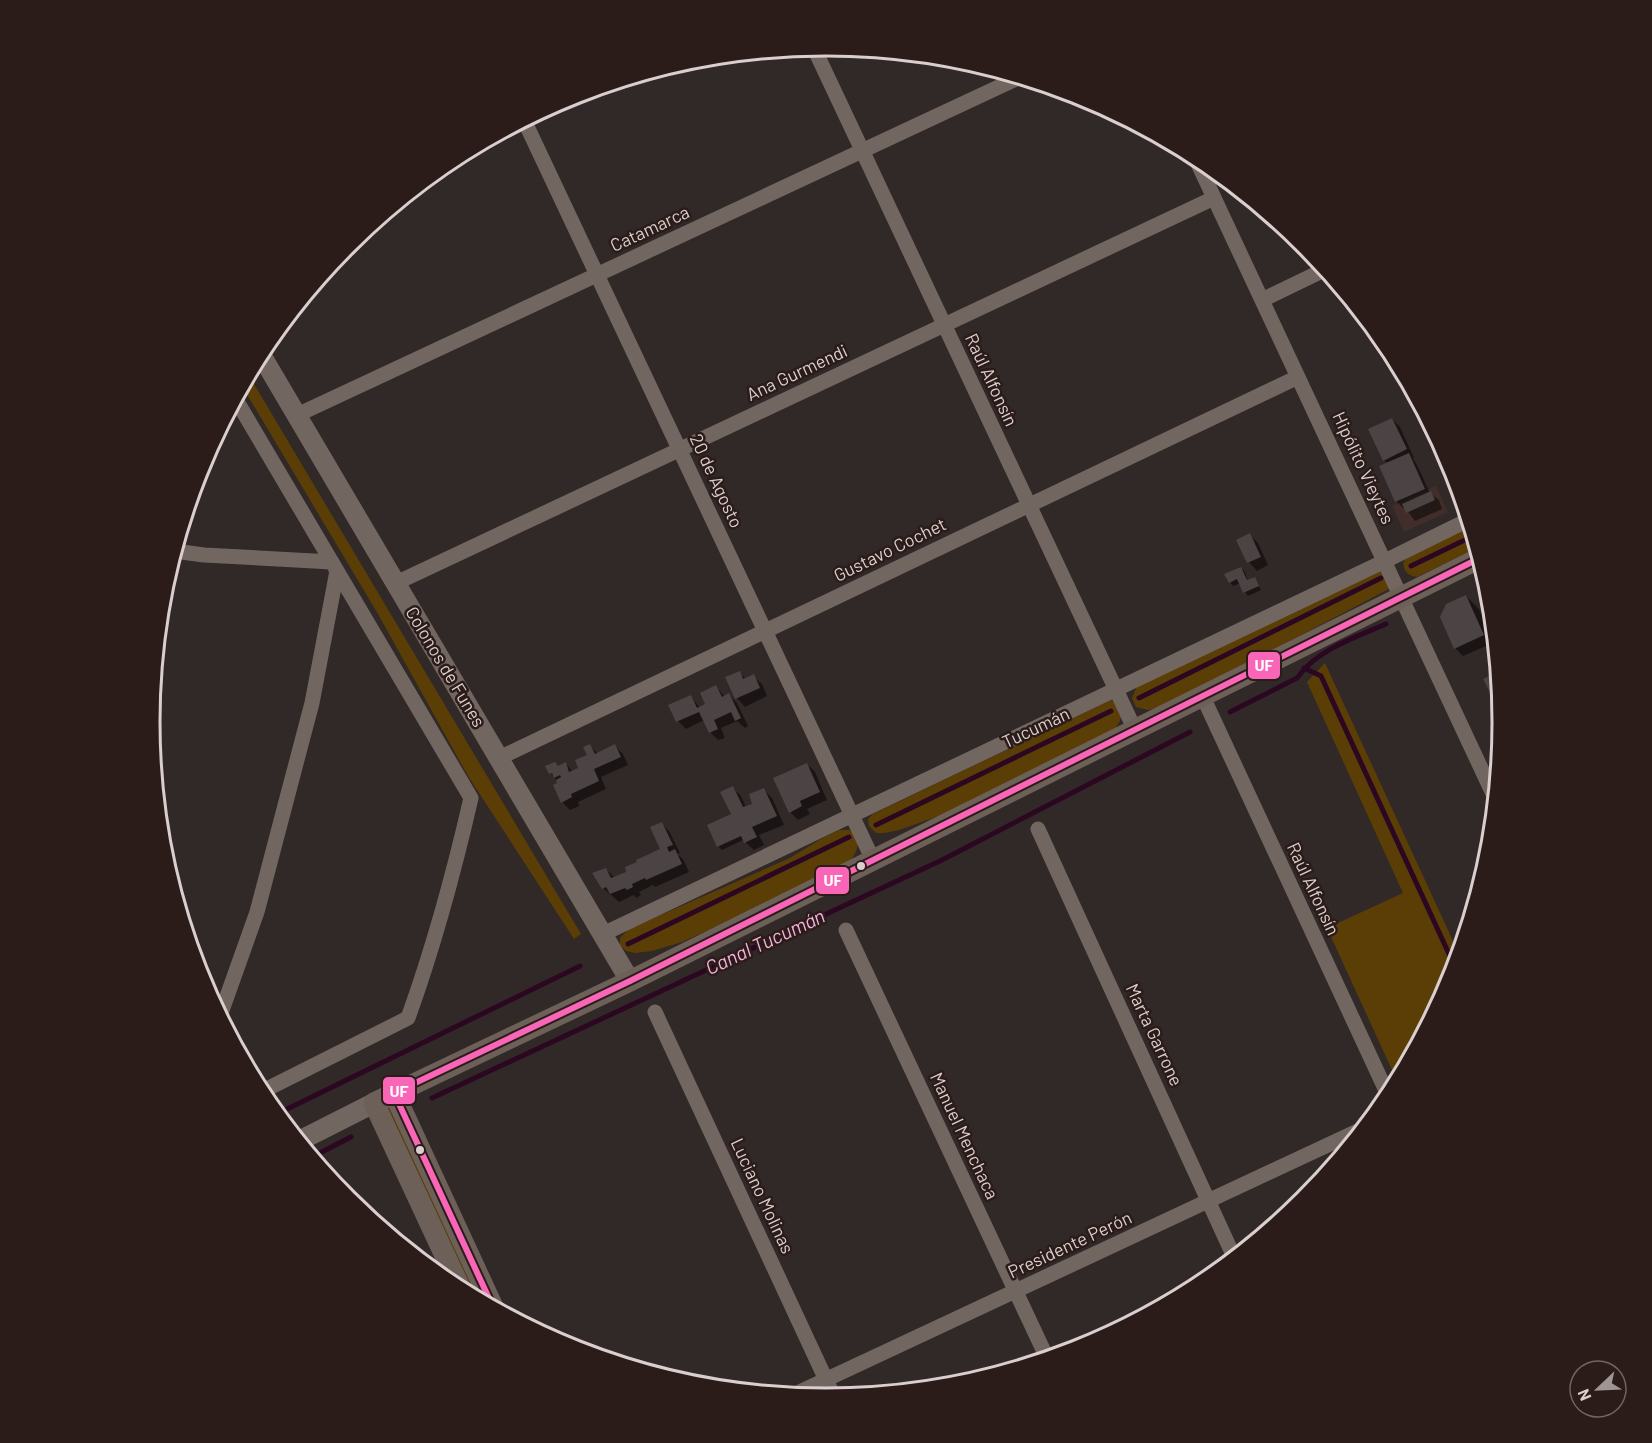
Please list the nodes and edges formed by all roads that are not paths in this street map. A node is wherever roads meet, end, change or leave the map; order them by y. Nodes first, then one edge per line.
1 (818, 56) edge
2 (1010, 82) edge
3 (527, 126) edge
4 (862, 151) junction
5 (1202, 172) edge
6 (1214, 198) junction
7 (1318, 273) edge
8 (597, 275) junction
9 (1262, 300) junction
10 (944, 325) junction
11 (265, 362) edge
12 (1298, 377) junction
13 (240, 405) edge
14 (297, 415) junction
15 (680, 449) junction
16 (1029, 506) junction
17 (1462, 523) edge
18 (182, 552) edge
19 (1385, 561) junction
20 (1472, 562) edge
21 (334, 566) junction
22 (396, 583) junction
23 (1401, 596) junction
24 (766, 632) junction
25 (1116, 690) junction
26 (1203, 697) junction
27 (1134, 730) junction
28 (499, 758) junction
29 (1489, 785) edge
30 (852, 816) junction
31 (1038, 829) dead end
32 (873, 860) junction
33 (846, 930) dead end
34 (603, 934) junction
35 (630, 981) junction
36 (224, 1005) edge
37 (655, 1012) dead end
38 (1384, 1086) edge
39 (269, 1088) edge
40 (394, 1094) junction
41 (374, 1103) junction
42 (1347, 1136) edge
43 (306, 1137) edge
44 (1209, 1202) junction
45 (1231, 1250) edge
46 (453, 1273) edge
47 (1016, 1291) junction
48 (487, 1294) edge
49 (1044, 1351) edge
50 (826, 1380) junction
51 (810, 1387) edge
52 (830, 1388) edge

1 - 4 street, Raúl Alfonsín
2 - 4 street, Catamarca
3 - 8 street, 20 de Agosto
4 - 8 street, Catamarca
4 - 10 street, Raúl Alfonsín
5 - 6 street, Hipólito Vieytes
6 - 9 street, Hipólito Vieytes
6 - 10 street, Ana Gurmendi
7 - 9 street
8 - 14 street, Catamarca
8 - 15 street, 20 de Agosto
9 - 12 street, Hipólito Vieytes
10 - 15 street, Ana Gurmendi
10 - 16 street, Raúl Alfonsín
11 - 14 street, Colonos de Funes
12 - 16 street, Gustavo Cochet
12 - 19 street, Hipólito Vieytes
13 - 21 street
14 - 22 street, Colonos de Funes
15 - 22 street, Ana Gurmendi
15 - 24 street, 20 de Agosto
16 - 24 street, Gustavo Cochet
16 - 25 street, Raúl Alfonsín
17 - 19 street, Tucumán
18 - 21 street
19 - 23 street, Hipólito Vieytes
19 - 25 street, Tucumán
20 - 23 main road
21 - 36 street
21 - 39 street
22 - 28 street, Colonos de Funes
23 - 26 main road
23 - 29 street, Hipólito Vieytes
24 - 28 street, Gustavo Cochet
24 - 30 street, 20 de Agosto
25 - 27 street, Raúl Alfonsín
25 - 30 street, Tucumán
26 - 27 main road
26 - 38 street, Raúl Alfonsín
27 - 32 main road
28 - 34 street, Colonos de Funes
30 - 32 street, 20 de Agosto
30 - 34 street, Tucumán
31 - 44 street, Marta Garrone
32 - 35 main road
33 - 47 street, Manuel Menchaca
34 - 35 street, Colonos de Funes
35 - 40 main road
37 - 50 street, Luciano Molinas
40 - 41 main road
40 - 48 main road
41 - 43 street
41 - 46 main road
42 - 44 street, Presidente Perón
44 - 45 street, Marta Garrone
44 - 47 street, Presidente Perón
47 - 49 street, Manuel Menchaca
47 - 50 street, Presidente Perón
50 - 51 street, Presidente Perón
50 - 52 street, Luciano Molinas

